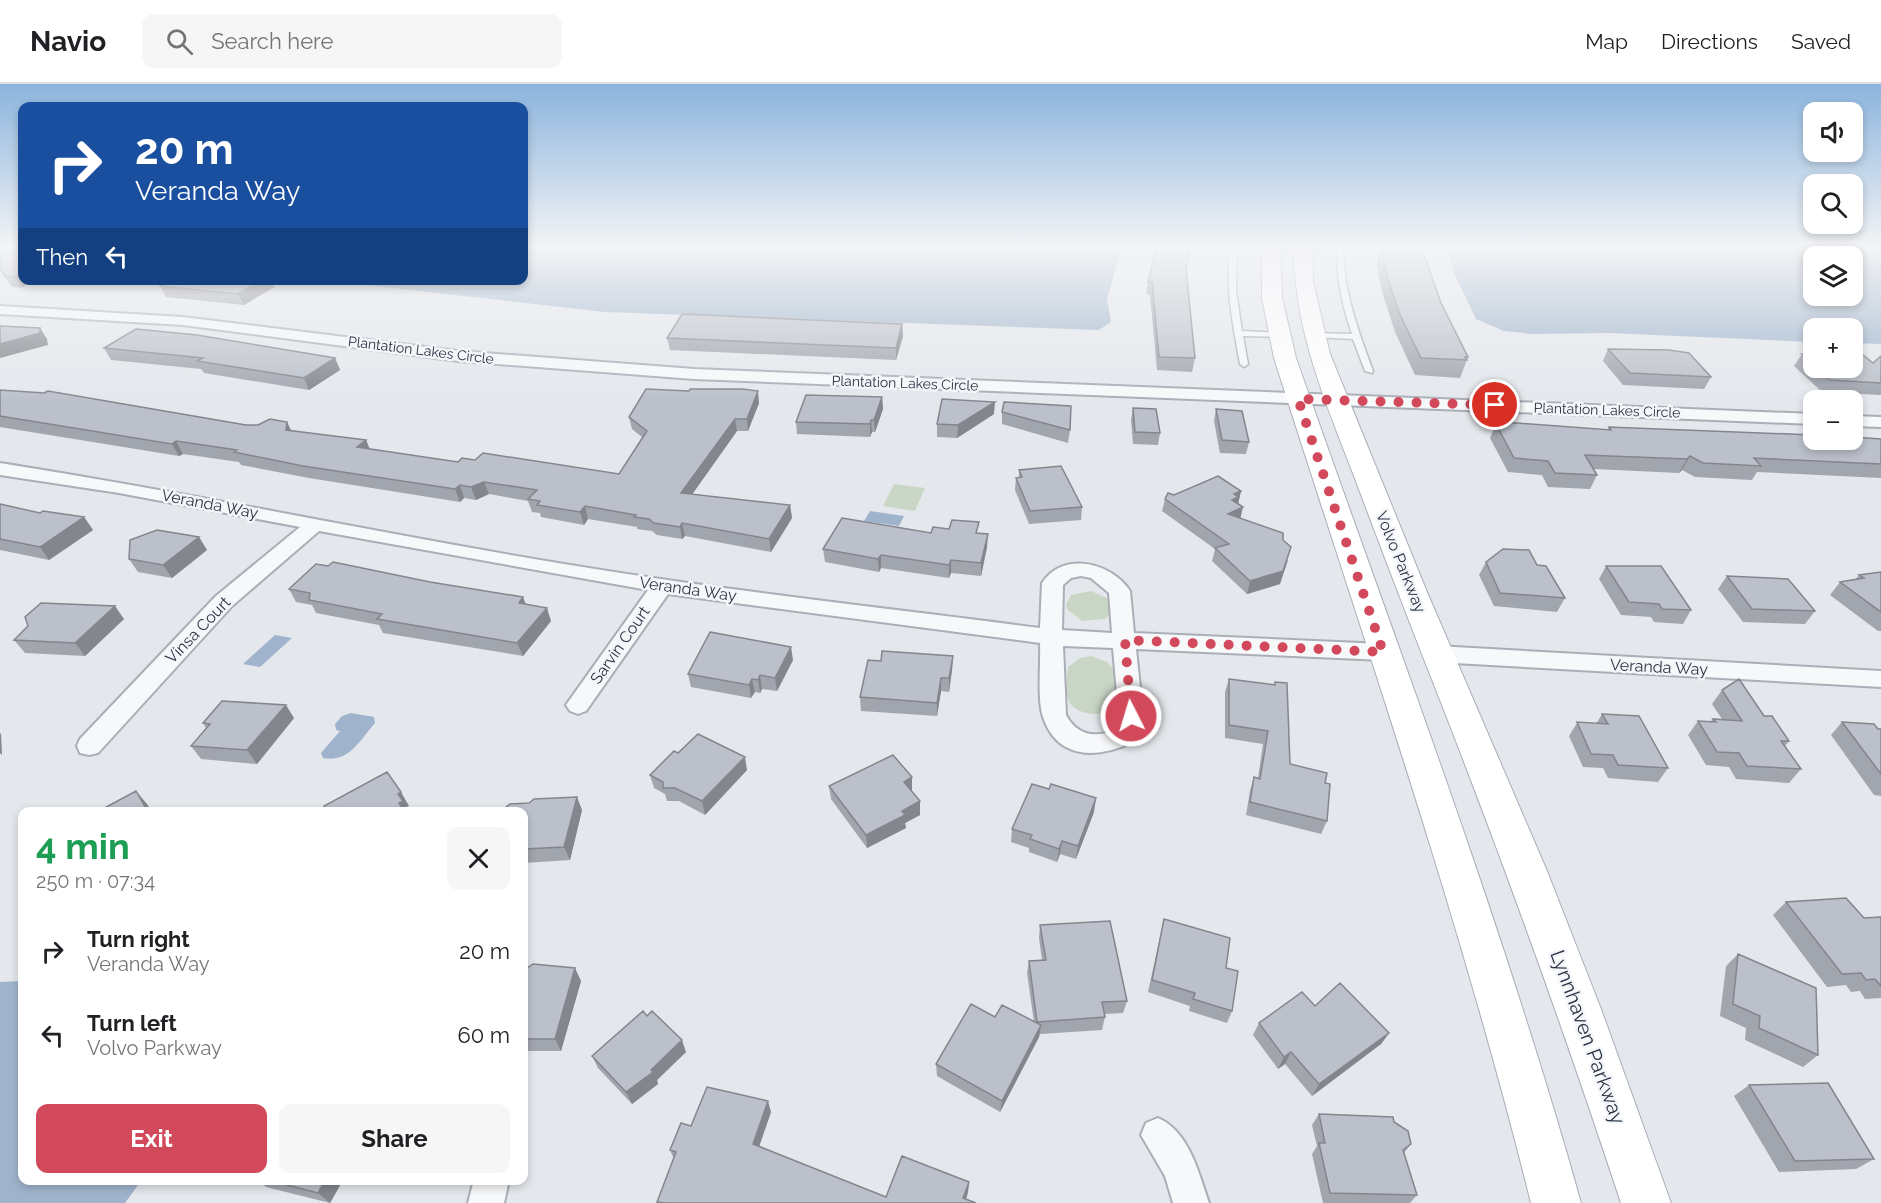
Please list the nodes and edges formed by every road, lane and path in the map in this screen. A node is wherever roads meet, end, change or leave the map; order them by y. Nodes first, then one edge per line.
1 (1232, 298) edge
2 (1273, 298) edge
3 (1306, 298) edge
4 (1344, 298) edge
5 (0, 310) edge
6 (1238, 333) junction
7 (1279, 335) junction
8 (1313, 335) junction
9 (1356, 337) junction
10 (1244, 364) dead end
11 (1369, 371) dead end
12 (1298, 399) junction
13 (1337, 400) junction
14 (1803, 419) edge
15 (1863, 421) edge
16 (1881, 422) edge
17 (0, 469) edge
18 (315, 524) junction
19 (662, 586) junction
20 (1051, 636) junction
21 (1125, 640) junction
22 (1383, 652) junction
23 (1437, 654) junction
24 (1881, 679) edge
25 (578, 705) dead end
26 (89, 746) dead end
27 (1527, 871) joint
28 (1158, 1135) dead end
29 (491, 1185) edge
30 (486, 1203) edge
31 (1191, 1203) edge
32 (1556, 1203) edge
33 (1646, 1203) edge

1 - 6 lane
2 - 7 main road
3 - 8 main road, Volvo Parkway
4 - 9 lane
5 - 12 street, Plantation Lakes Circle
6 - 7 lane
6 - 10 lane
7 - 12 main road
8 - 9 lane
8 - 13 main road, Volvo Parkway
9 - 11 lane
12 - 13 street, Plantation Lakes Circle
12 - 22 main road
13 - 14 street, Plantation Lakes Circle
13 - 23 main road, Volvo Parkway
15 - 16 street
17 - 18 street, Veranda Way
18 - 19 street, Veranda Way
18 - 26 street, Vinsa Court
19 - 20 street, Veranda Way
19 - 25 street, Sarvin Court
20 - 21 street, Veranda Way
20 - 21 street
20 - 21 street
21 - 22 street, Veranda Way
22 - 32 main road
23 - 24 street, Veranda Way
23 - 27 main road, Volvo Parkway
27 - 33 main road, Lynnhaven Parkway
28 - 31 street
29 - 30 street

